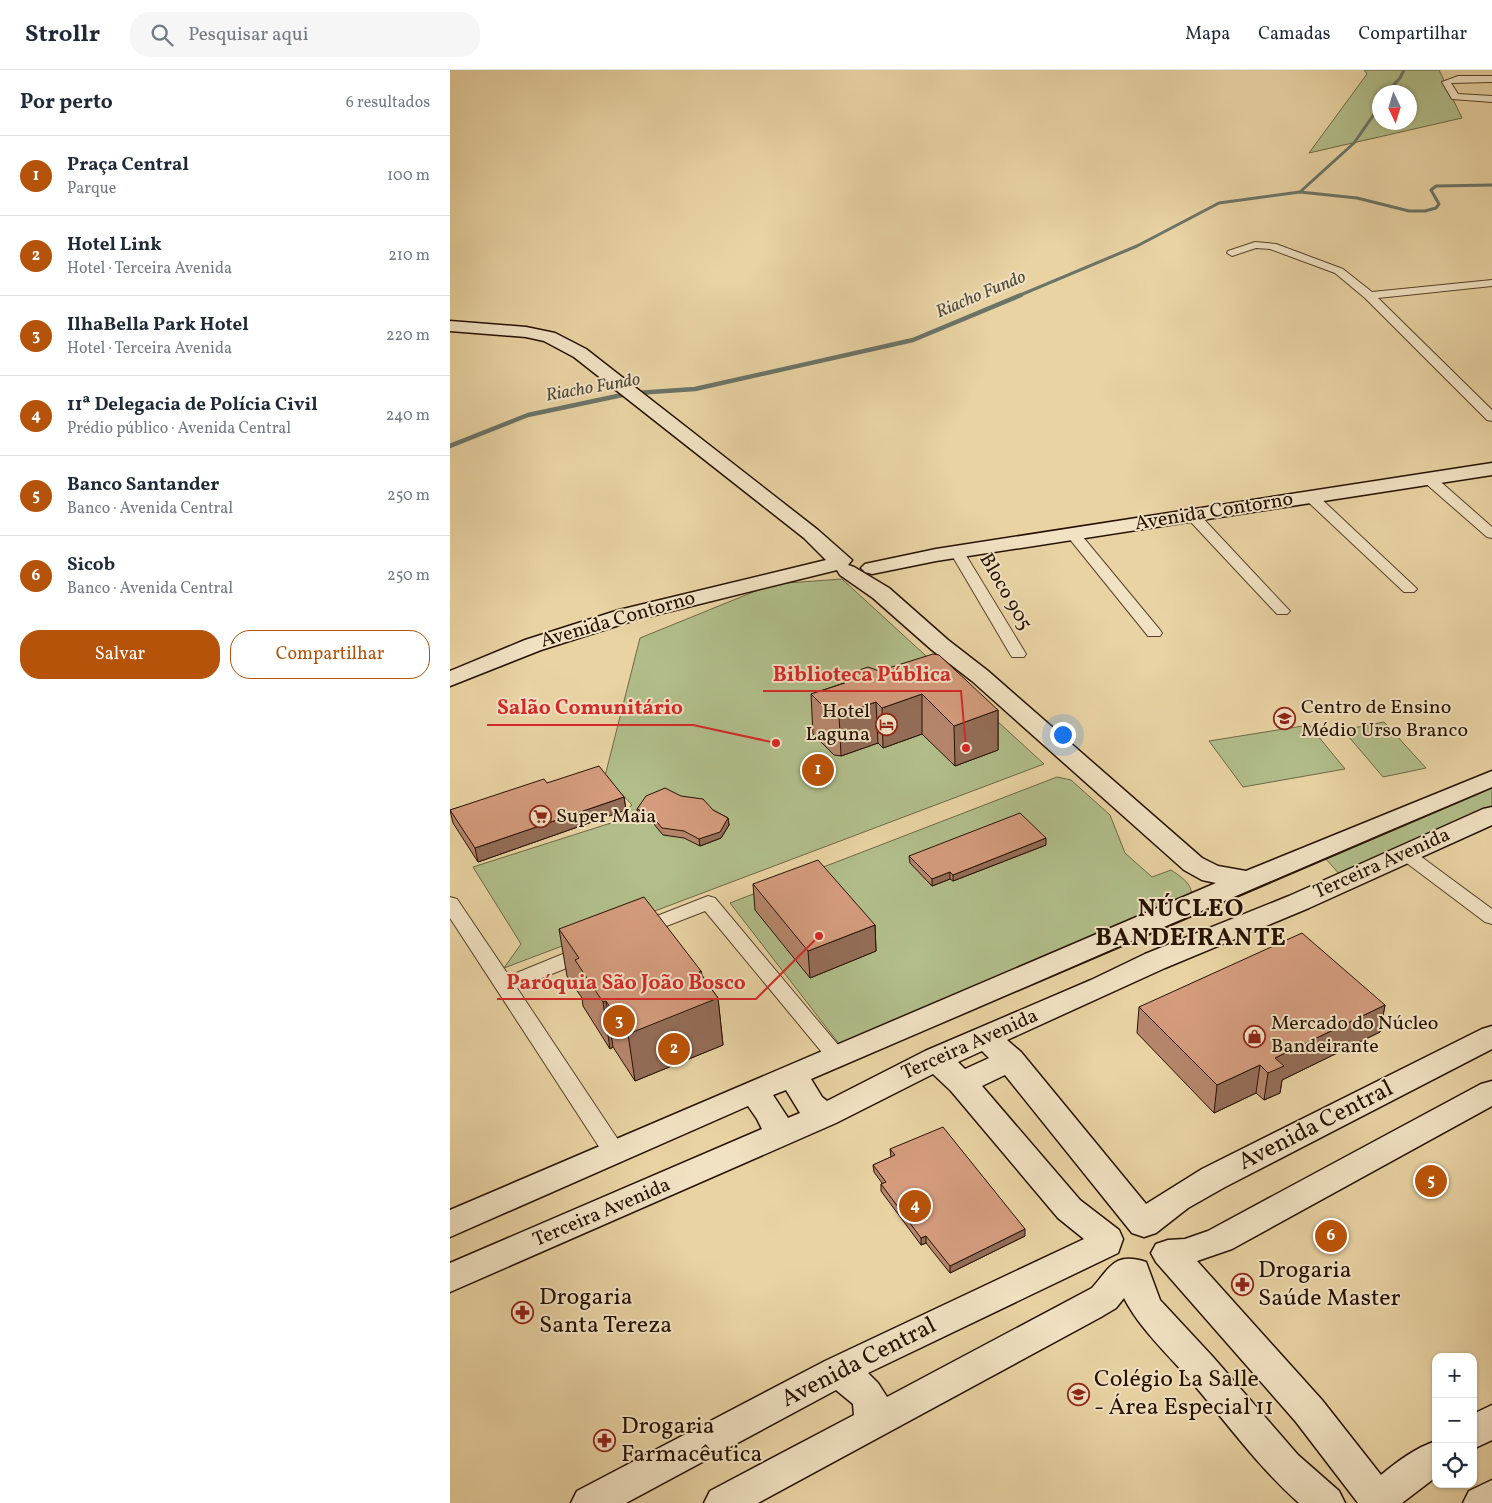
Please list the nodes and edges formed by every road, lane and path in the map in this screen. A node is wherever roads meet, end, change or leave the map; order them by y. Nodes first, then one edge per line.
1 (1492, 79) edge
2 (1492, 99) edge
3 (1232, 253) dead end
4 (1492, 283) edge
5 (1370, 296) junction
6 (450, 326) edge
7 (1492, 417) edge
8 (1492, 468) edge
9 (1429, 479) junction
10 (1311, 497) junction
11 (1194, 516) junction
12 (1073, 534) junction
13 (1492, 534) edge
14 (957, 552) junction
15 (854, 564) junction
16 (1409, 589) dead end
17 (1282, 611) dead end
18 (1154, 633) dead end
19 (1018, 654) dead end
20 (450, 679) edge
21 (1492, 778) edge
22 (1492, 815) edge
23 (1406, 854) junction
24 (1304, 858) junction
25 (1194, 864) junction
26 (1260, 876) junction
27 (1345, 881) junction
28 (1204, 898) junction
29 (1299, 902) junction
30 (450, 903) edge
31 (1492, 918) edge
32 (624, 936) edge
33 (606, 944) edge
34 (504, 986) junction
35 (1492, 1036) edge
36 (986, 1038) junction
37 (837, 1058) junction
38 (936, 1059) junction
39 (1010, 1060) junction
40 (793, 1076) junction
41 (962, 1083) junction
42 (752, 1092) junction
43 (1492, 1092) edge
44 (825, 1115) junction
45 (779, 1135) junction
46 (615, 1153) junction
47 (450, 1224) edge
48 (1144, 1224) junction
49 (1106, 1242) junction
50 (1168, 1253) junction
51 (1131, 1272) junction
52 (450, 1278) edge
53 (836, 1372) junction
54 (1492, 1421) edge
55 (868, 1426) junction
56 (1477, 1430) edge
57 (1432, 1460) edge
58 (1492, 1497) edge
59 (1373, 1502) edge
60 (590, 1503) edge
61 (723, 1503) edge
62 (1326, 1503) edge
63 (1482, 1503) edge

1 - 2 street
3 - 5 street
4 - 5 street
5 - 7 street
6 - 15 street
8 - 9 street, Avenida Contorno
9 - 10 street, Avenida Contorno
9 - 13 street
10 - 11 street, Avenida Contorno
10 - 16 street
11 - 12 street, Avenida Contorno
11 - 17 street
12 - 14 street, Avenida Contorno
12 - 18 street
14 - 15 street, Avenida Contorno
14 - 19 street, Bloco 905
15 - 20 street, Avenida Contorno
15 - 25 street
21 - 24 street, Terceira Avenida
22 - 23 street, Terceira Avenida
23 - 27 street, Terceira Avenida
23 - 31 street
24 - 26 street, Terceira Avenida
24 - 27 street
25 - 26 street
25 - 28 street
26 - 28 street, Terceira Avenida
26 - 29 street
27 - 29 street, Terceira Avenida
28 - 37 street, Terceira Avenida
29 - 36 street, Terceira Avenida
30 - 34 street
32 - 37 street
33 - 34 street
34 - 46 street
35 - 48 street, Avenida Central
36 - 38 street, Terceira Avenida
36 - 39 street
37 - 40 street, Terceira Avenida
38 - 41 street
38 - 44 street, Terceira Avenida
39 - 41 street
39 - 48 street
40 - 42 street, Terceira Avenida
40 - 44 street
41 - 49 street
42 - 45 street
42 - 46 street, Terceira Avenida
43 - 50 street
44 - 45 street, Terceira Avenida
45 - 52 street, Terceira Avenida
46 - 47 street, Terceira Avenida
48 - 49 street
48 - 50 street
49 - 51 street
49 - 53 street, Avenida Central
50 - 51 street
50 - 59 street
51 - 55 street
51 - 62 street
53 - 55 street
53 - 60 street, Avenida Central
54 - 56 street
55 - 61 street
57 - 59 street
58 - 63 street

